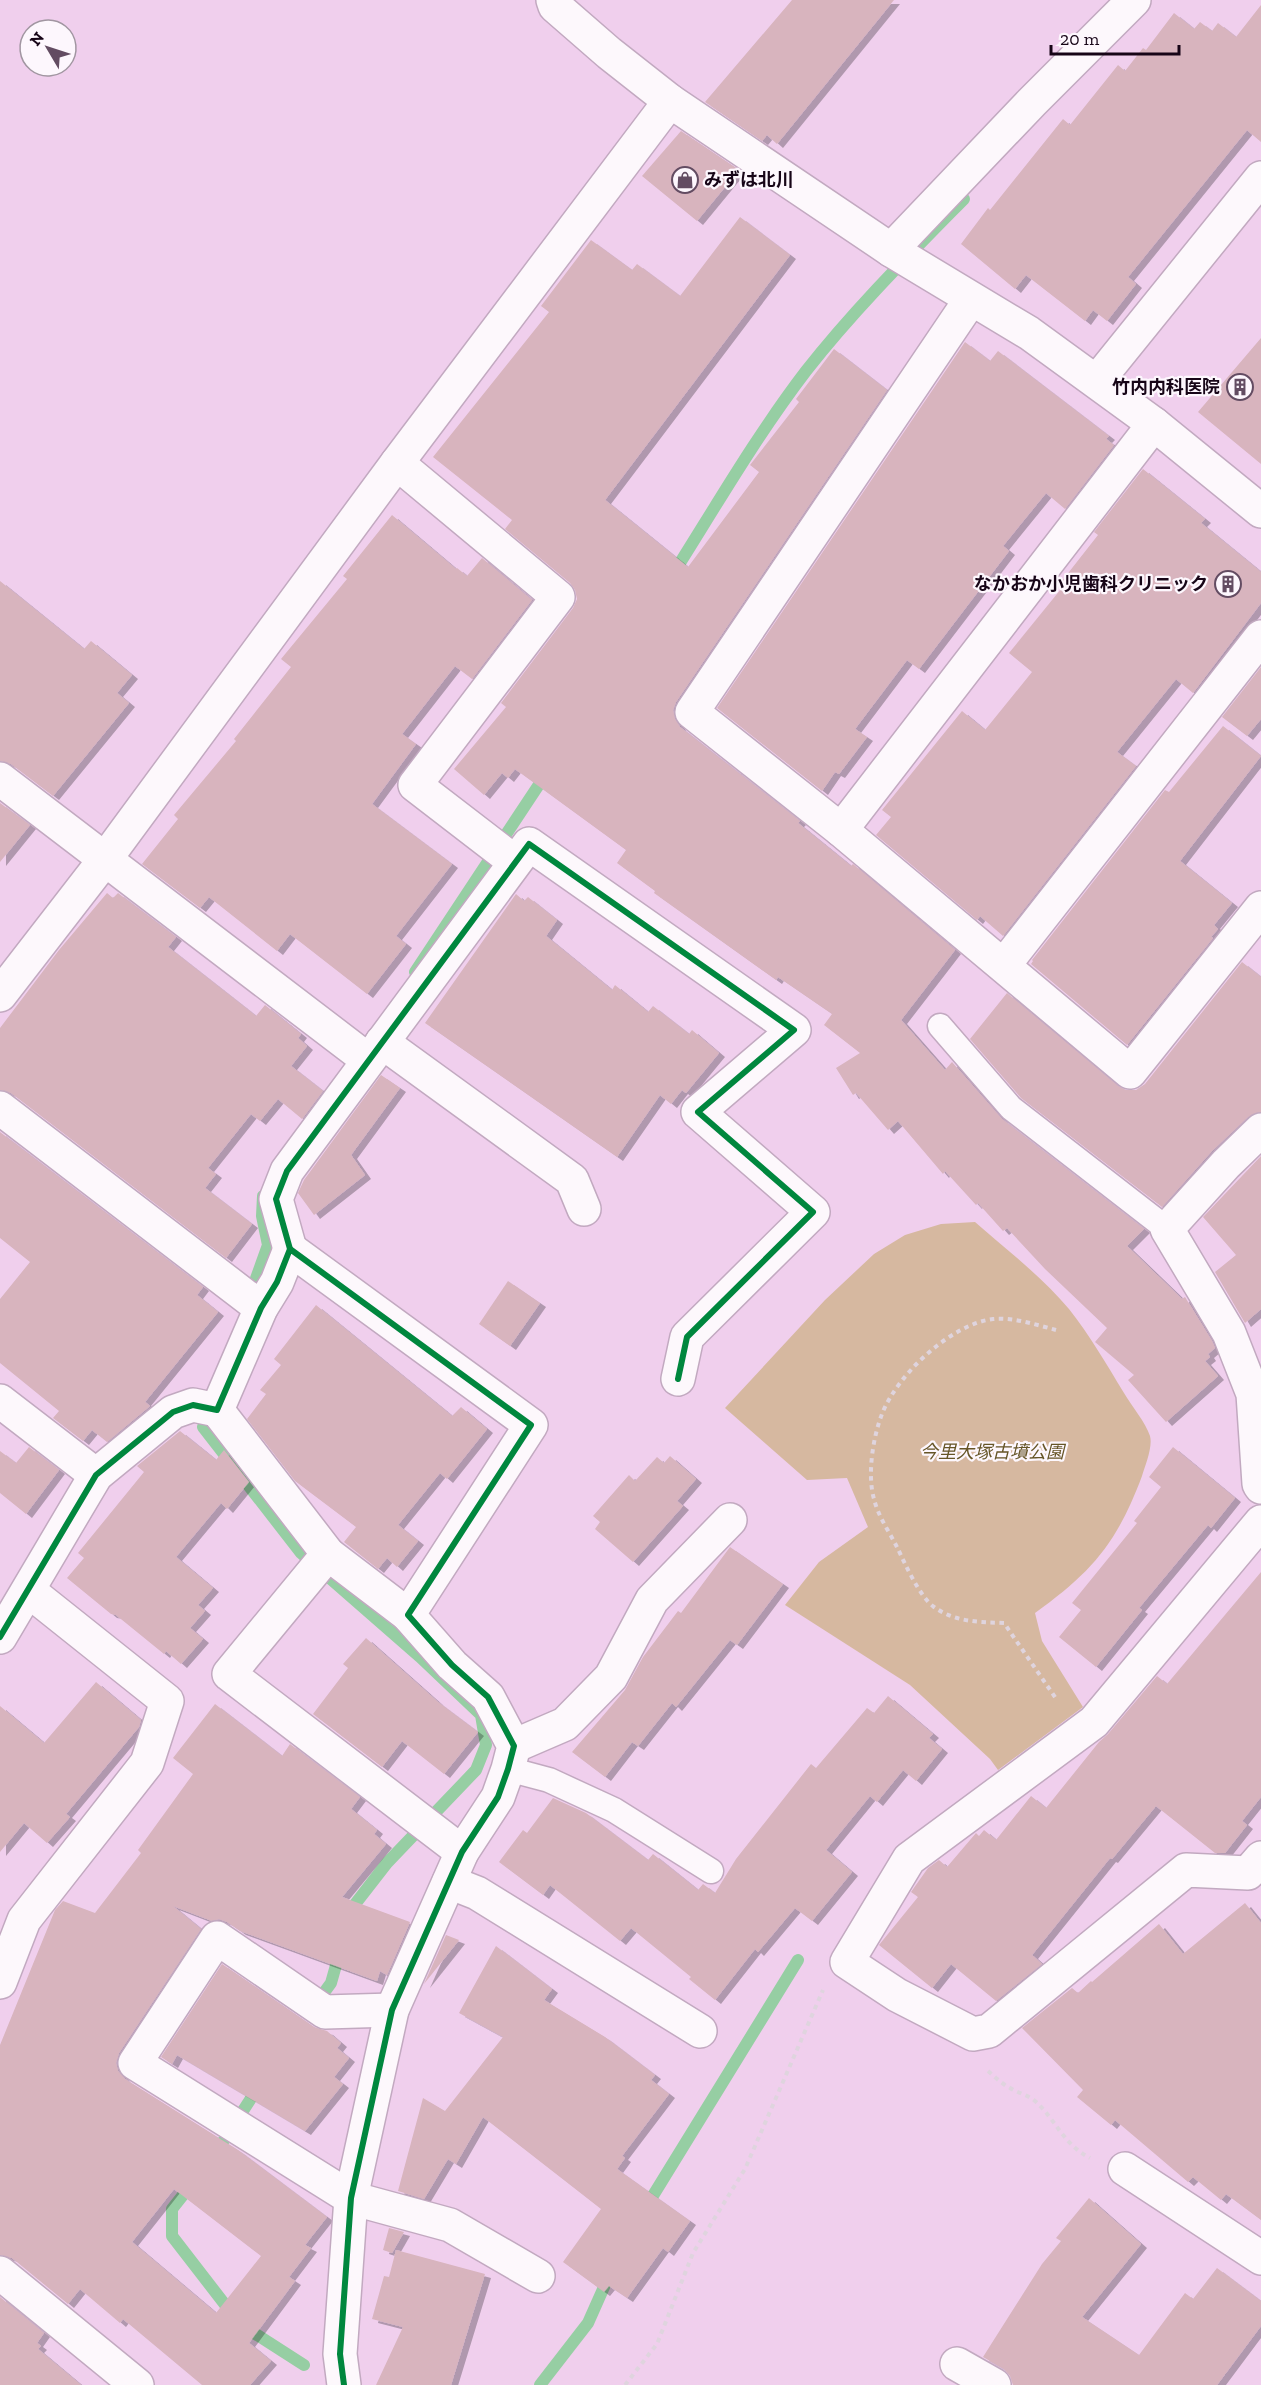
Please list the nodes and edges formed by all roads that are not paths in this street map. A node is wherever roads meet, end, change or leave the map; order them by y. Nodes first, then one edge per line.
1 (553, 0) edge
2 (1134, 0) edge
3 (670, 101) junction
4 (1261, 178) edge
5 (891, 250) junction
6 (971, 299) junction
7 (1097, 381) junction
8 (1155, 424) junction
9 (397, 462) junction
10 (1261, 511) edge
11 (1261, 637) edge
12 (0, 779) edge
13 (841, 830) junction
14 (106, 858) junction
15 (515, 862) junction
16 (1261, 908) edge
17 (1004, 965) junction
18 (0, 995) edge
19 (940, 1026) dead end
20 (375, 1051) junction
21 (0, 1108) edge
22 (1261, 1130) edge
23 (584, 1209) dead end
24 (1167, 1229) junction
25 (290, 1250) junction
26 (261, 1308) junction
27 (678, 1379) dead end
28 (0, 1401) edge
29 (217, 1410) junction
30 (96, 1475) junction
31 (1261, 1487) edge
32 (730, 1520) dead end
33 (1261, 1522) edge
34 (328, 1554) junction
35 (29, 1591) junction
36 (408, 1615) junction
37 (0, 1637) edge
38 (511, 1758) junction
39 (462, 1851) junction
40 (1261, 1858) edge
41 (711, 1871) dead end
42 (449, 1882) junction
43 (0, 1982) edge
44 (392, 2010) junction
45 (699, 2031) dead end
46 (1125, 2169) road end
47 (351, 2198) junction
48 (1261, 2258) edge
49 (0, 2273) edge
50 (538, 2276) dead end
51 (957, 2364) dead end
52 (137, 2385) edge
53 (344, 2385) edge
54 (994, 2385) edge

1 - 3 street
2 - 5 street
3 - 5 street
3 - 9 street
4 - 7 street
5 - 6 street
6 - 7 street
6 - 13 street
7 - 8 street
8 - 10 street
8 - 13 street
9 - 14 street
9 - 15 street
11 - 17 street
12 - 14 street
13 - 17 street
14 - 18 street
14 - 20 street
15 - 20 street
15 - 27 street
16 - 17 street
19 - 24 lane
20 - 23 street
20 - 25 street
21 - 26 street
22 - 24 street
24 - 31 street
25 - 26 street
25 - 36 street
26 - 29 street
28 - 30 street
29 - 30 street
29 - 34 street
30 - 35 street
32 - 38 street
33 - 40 street
34 - 36 street
34 - 39 street
35 - 37 street
35 - 43 street
36 - 38 street
38 - 39 street
38 - 41 lane
39 - 42 street
42 - 44 street
42 - 45 street
44 - 47 street
44 - 47 street
46 - 48 street
47 - 50 street
47 - 53 street
49 - 52 street
51 - 54 street

